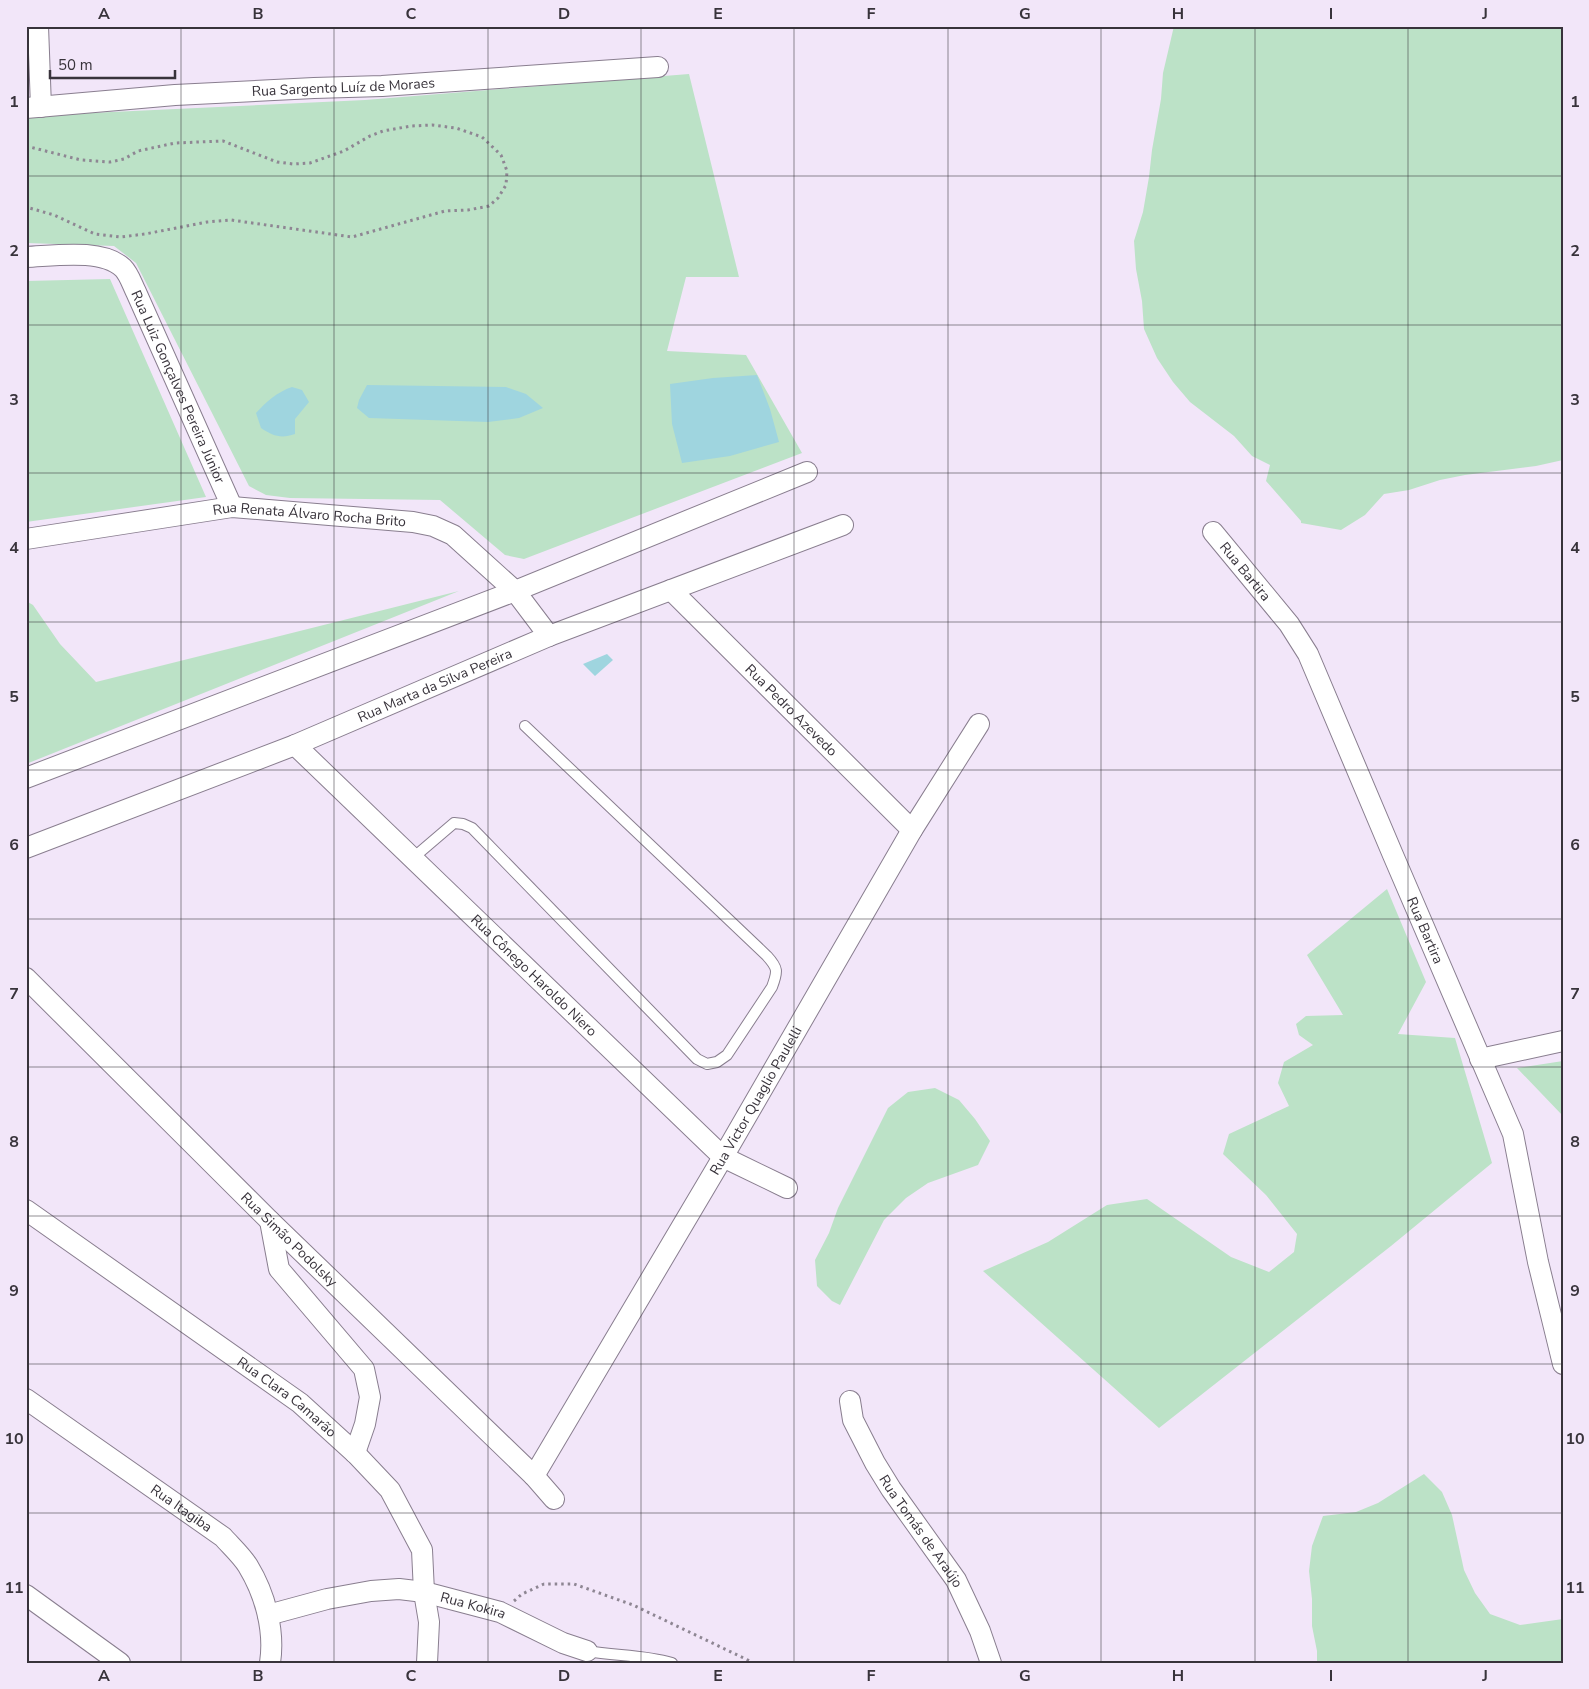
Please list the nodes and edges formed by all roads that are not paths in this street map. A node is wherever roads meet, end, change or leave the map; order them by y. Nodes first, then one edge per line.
1 (38, 26) edge
2 (658, 67) dead end
3 (34, 107) edge
4 (26, 257) edge
5 (807, 472) dead end
6 (232, 508) junction
7 (844, 525) dead end
8 (1213, 532) dead end
9 (26, 539) edge
10 (671, 590) junction
11 (515, 591) junction
12 (549, 636) junction
13 (979, 724) dead end
14 (525, 726) dead end
15 (295, 745) junction
16 (26, 778) edge
17 (912, 830) junction
18 (26, 848) edge
19 (413, 858) junction
20 (26, 978) edge
21 (1563, 1041) edge
22 (1480, 1059) junction
23 (723, 1157) junction
24 (787, 1188) dead end
25 (26, 1210) edge
26 (270, 1221) junction
27 (1563, 1364) edge
28 (26, 1399) edge
29 (850, 1401) dead end
30 (355, 1453) junction
31 (534, 1476) junction
32 (554, 1499) dead end
33 (424, 1592) junction
34 (26, 1595) edge
35 (268, 1615) junction
36 (587, 1651) joint
37 (120, 1663) edge
38 (270, 1663) edge
39 (427, 1663) edge
40 (672, 1663) edge
41 (991, 1663) edge

1 - 3 street
2 - 3 street, Rua Sargento Luíz de Moraes
4 - 6 street, Rua Luiz Gonçalves Pereira Júnior
5 - 11 street
6 - 9 street, Rua Renata Álvaro Rocha Brito
6 - 11 street, Rua Renata Álvaro Rocha Brito
7 - 10 street, Rua Marta da Silva Pereira
8 - 22 street, Rua Bartira
10 - 12 street, Rua Marta da Silva Pereira
10 - 17 street, Rua Pedro Azevedo
11 - 12 street, Rua Renata Álvaro Rocha Brito
11 - 16 street
12 - 15 street, Rua Marta da Silva Pereira
13 - 17 street, Rua Victor Quaglio Paulelli
14 - 19 lane
15 - 18 street, Rua Marta da Silva Pereira
15 - 19 street, Rua Cônego Haroldo Niero
17 - 23 street, Rua Victor Quaglio Paulelli
19 - 23 street, Rua Cônego Haroldo Niero
20 - 26 street, Rua Simão Podolsky
21 - 22 street
22 - 27 street, Rua Bartira
23 - 24 street, Rua Cônego Haroldo Niero
23 - 31 street, Rua Victor Quaglio Paulelli
25 - 30 street, Rua Clara Camarão
26 - 30 street
26 - 31 street, Rua Simão Podolsky
28 - 35 street, Rua Itagiba
29 - 41 street, Rua Tomás de Araújo
30 - 33 street, Rua Clara Camarão
31 - 32 street, Rua Simão Podolsky
33 - 35 street, Rua Kokira
33 - 36 street, Rua Kokira
33 - 39 street, Rua Clara Camarão
34 - 37 street
35 - 38 street, Rua Itagiba
36 - 40 lane, Rua Kokira

